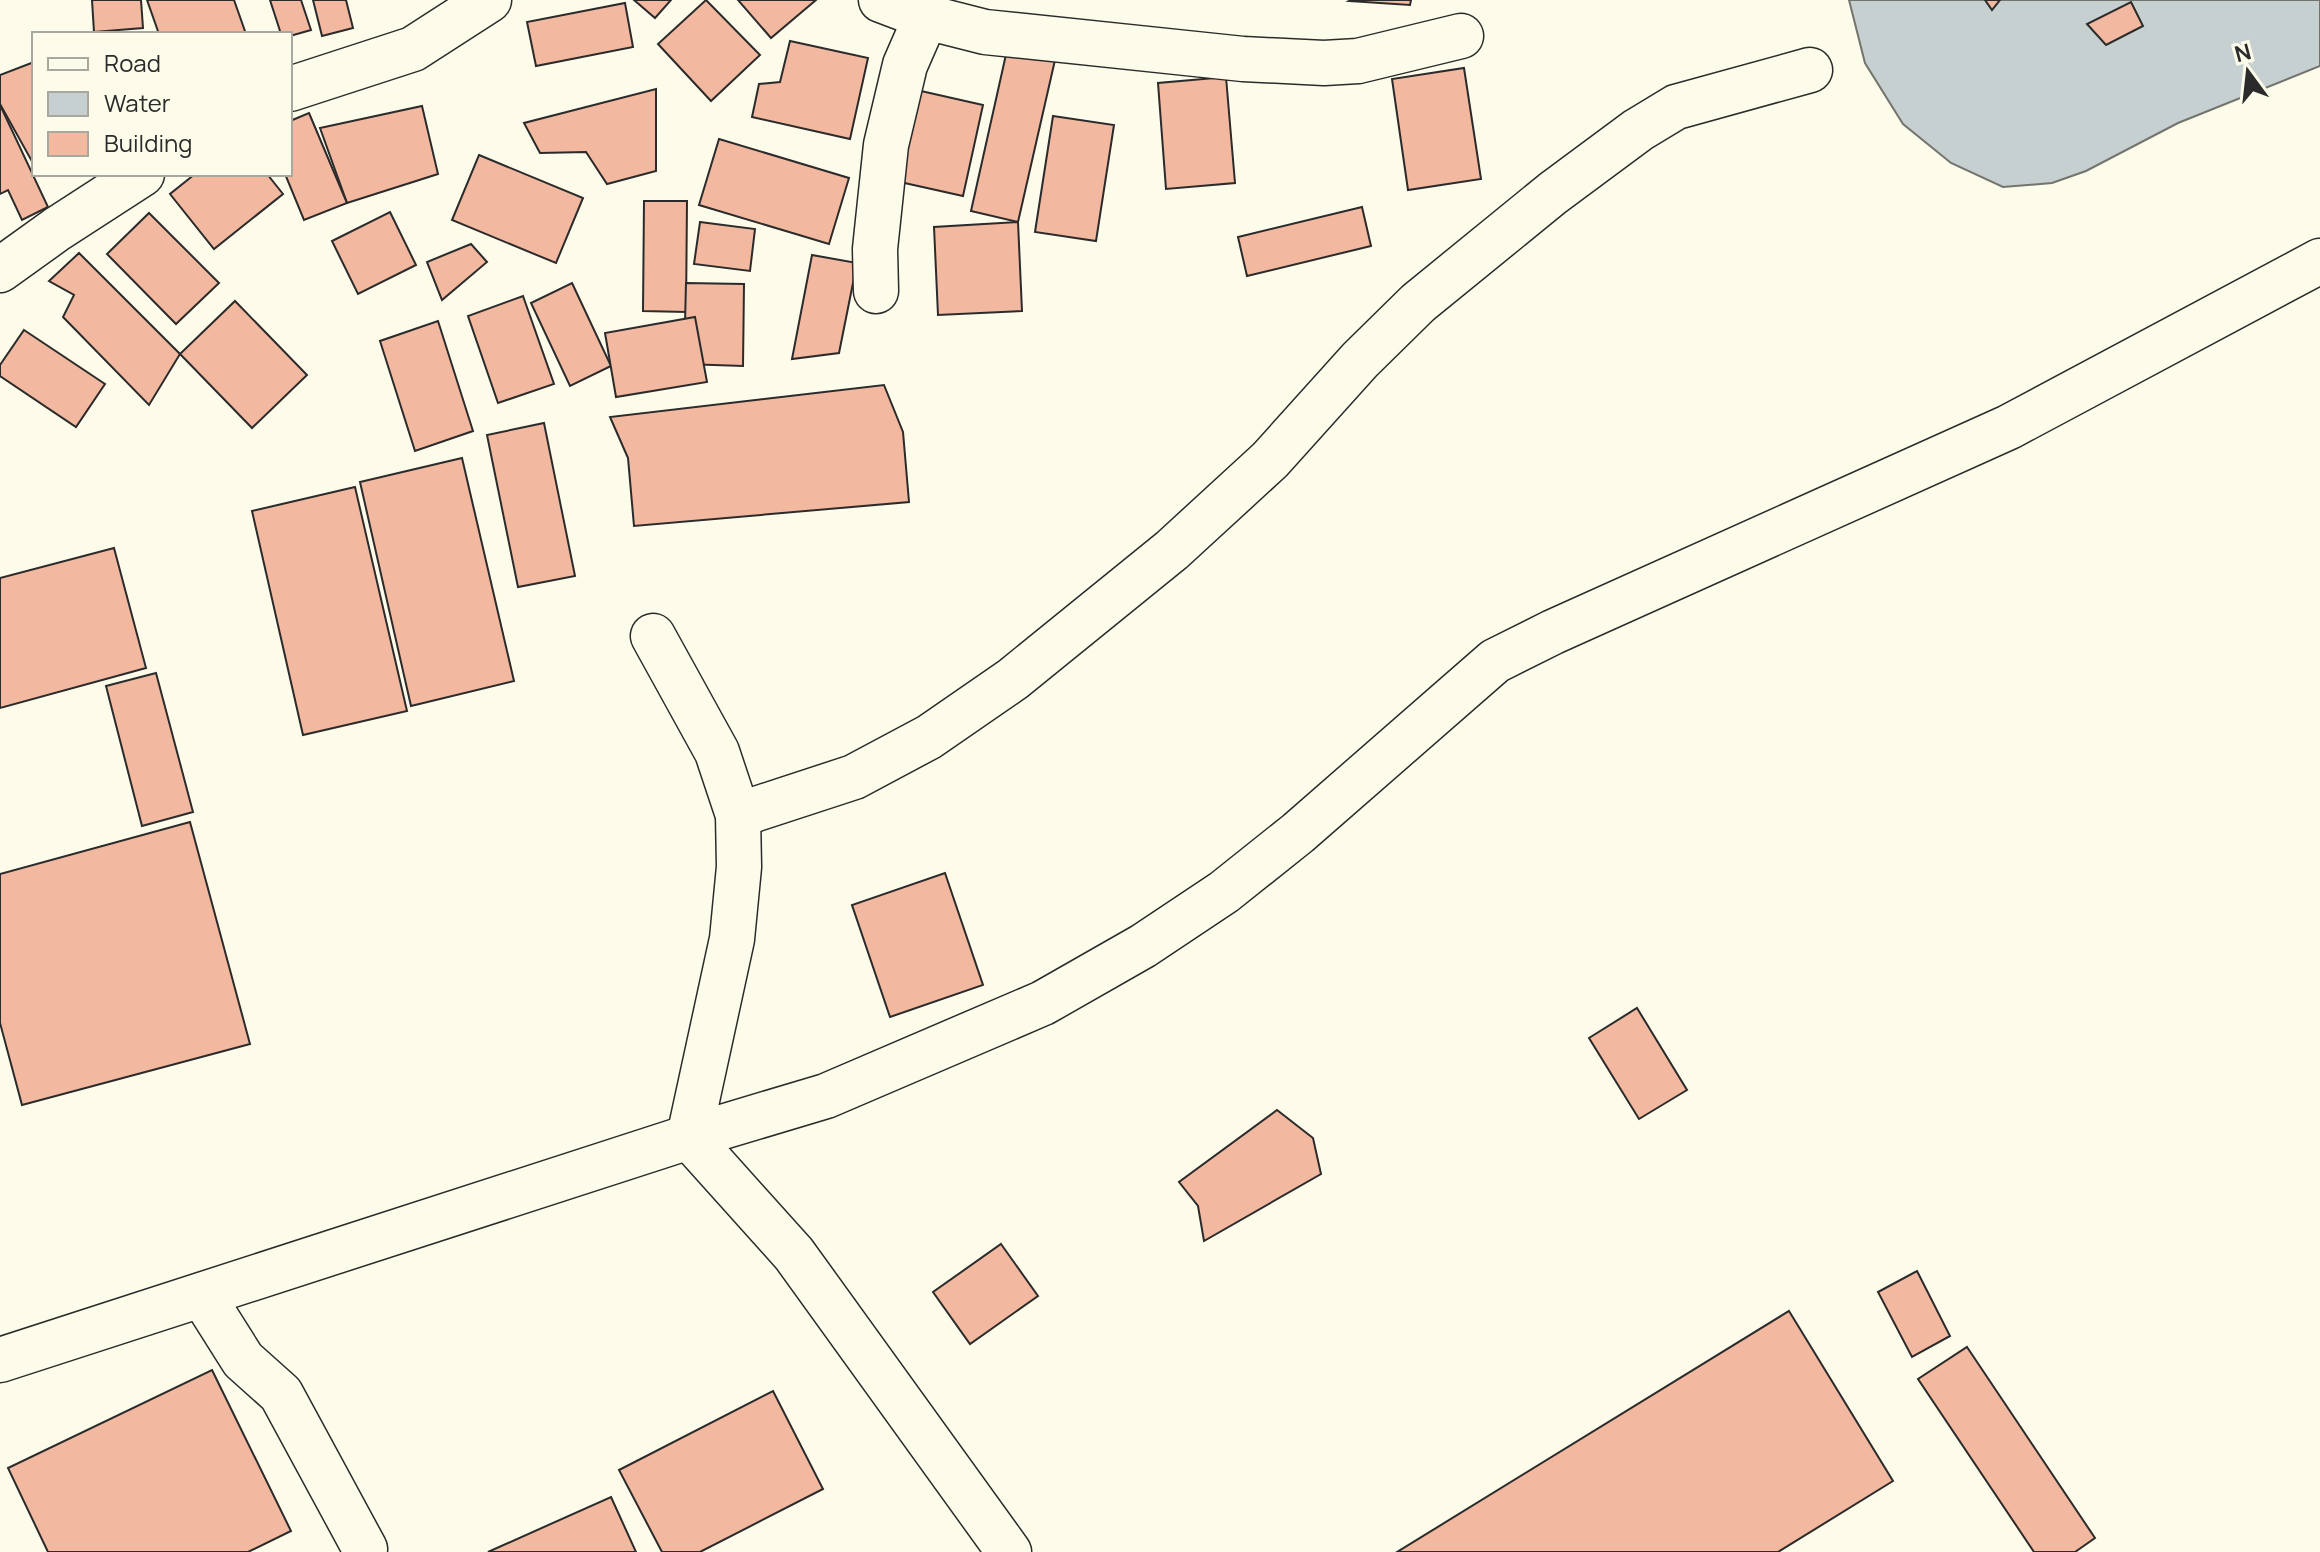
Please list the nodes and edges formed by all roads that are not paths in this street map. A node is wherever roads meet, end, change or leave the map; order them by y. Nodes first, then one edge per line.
1 (489, 0) edge
2 (881, 0) edge
3 (926, 17) junction
4 (1004, 17) edge
5 (1461, 36) dead end
6 (1810, 70) dead end
7 (292, 88) edge
8 (139, 176) edge
9 (2320, 261) edge
10 (0, 270) edge
11 (876, 291) dead end
12 (653, 636) dead end
13 (738, 815) junction
14 (689, 1137) junction
15 (202, 1295) junction
16 (0, 1360) edge
17 (365, 1549) dead end
18 (1009, 1552) edge

1 - 7 street
2 - 3 street
3 - 4 street
3 - 11 street
4 - 5 street
6 - 13 street
8 - 10 street
9 - 14 street
12 - 13 street
13 - 14 street
14 - 15 street
14 - 18 street
15 - 16 street
15 - 17 street

